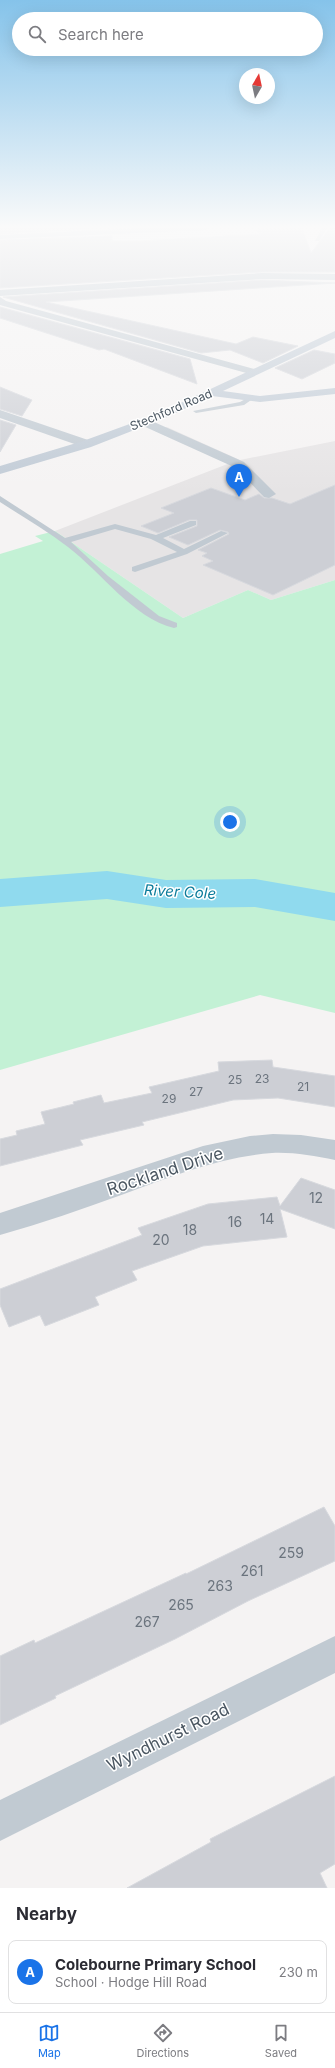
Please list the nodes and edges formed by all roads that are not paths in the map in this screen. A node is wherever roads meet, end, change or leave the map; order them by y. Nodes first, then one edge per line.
1 (51, 316) edge
2 (335, 334) edge
3 (254, 372) junction
4 (335, 391) edge
5 (213, 393) junction
6 (251, 398) junction
7 (196, 411) dead end
8 (0, 414) edge
9 (145, 422) junction
10 (87, 444) junction
11 (0, 470) edge
12 (269, 494) dead end
13 (0, 498) edge
14 (193, 523) dead end
15 (224, 533) dead end
16 (156, 538) junction
17 (64, 541) junction
18 (184, 552) junction
19 (136, 569) dead end
20 (174, 625) dead end
21 (335, 1150) edge
22 (0, 1224) edge
23 (335, 1654) edge
24 (0, 1821) edge

1 - 3 street
2 - 3 main road, Stechford Road
3 - 5 main road, Stechford Road
4 - 6 main road
5 - 6 main road
5 - 9 main road, Stechford Road
6 - 7 lane
8 - 10 street
9 - 10 main road, Stechford Road
9 - 12 street
10 - 11 main road, Stechford Road
13 - 17 lane
14 - 16 lane
15 - 18 lane
16 - 17 lane
16 - 18 lane
17 - 20 lane
18 - 19 lane
21 - 22 street, Rockland Drive
23 - 24 street, Wyndhurst Road

